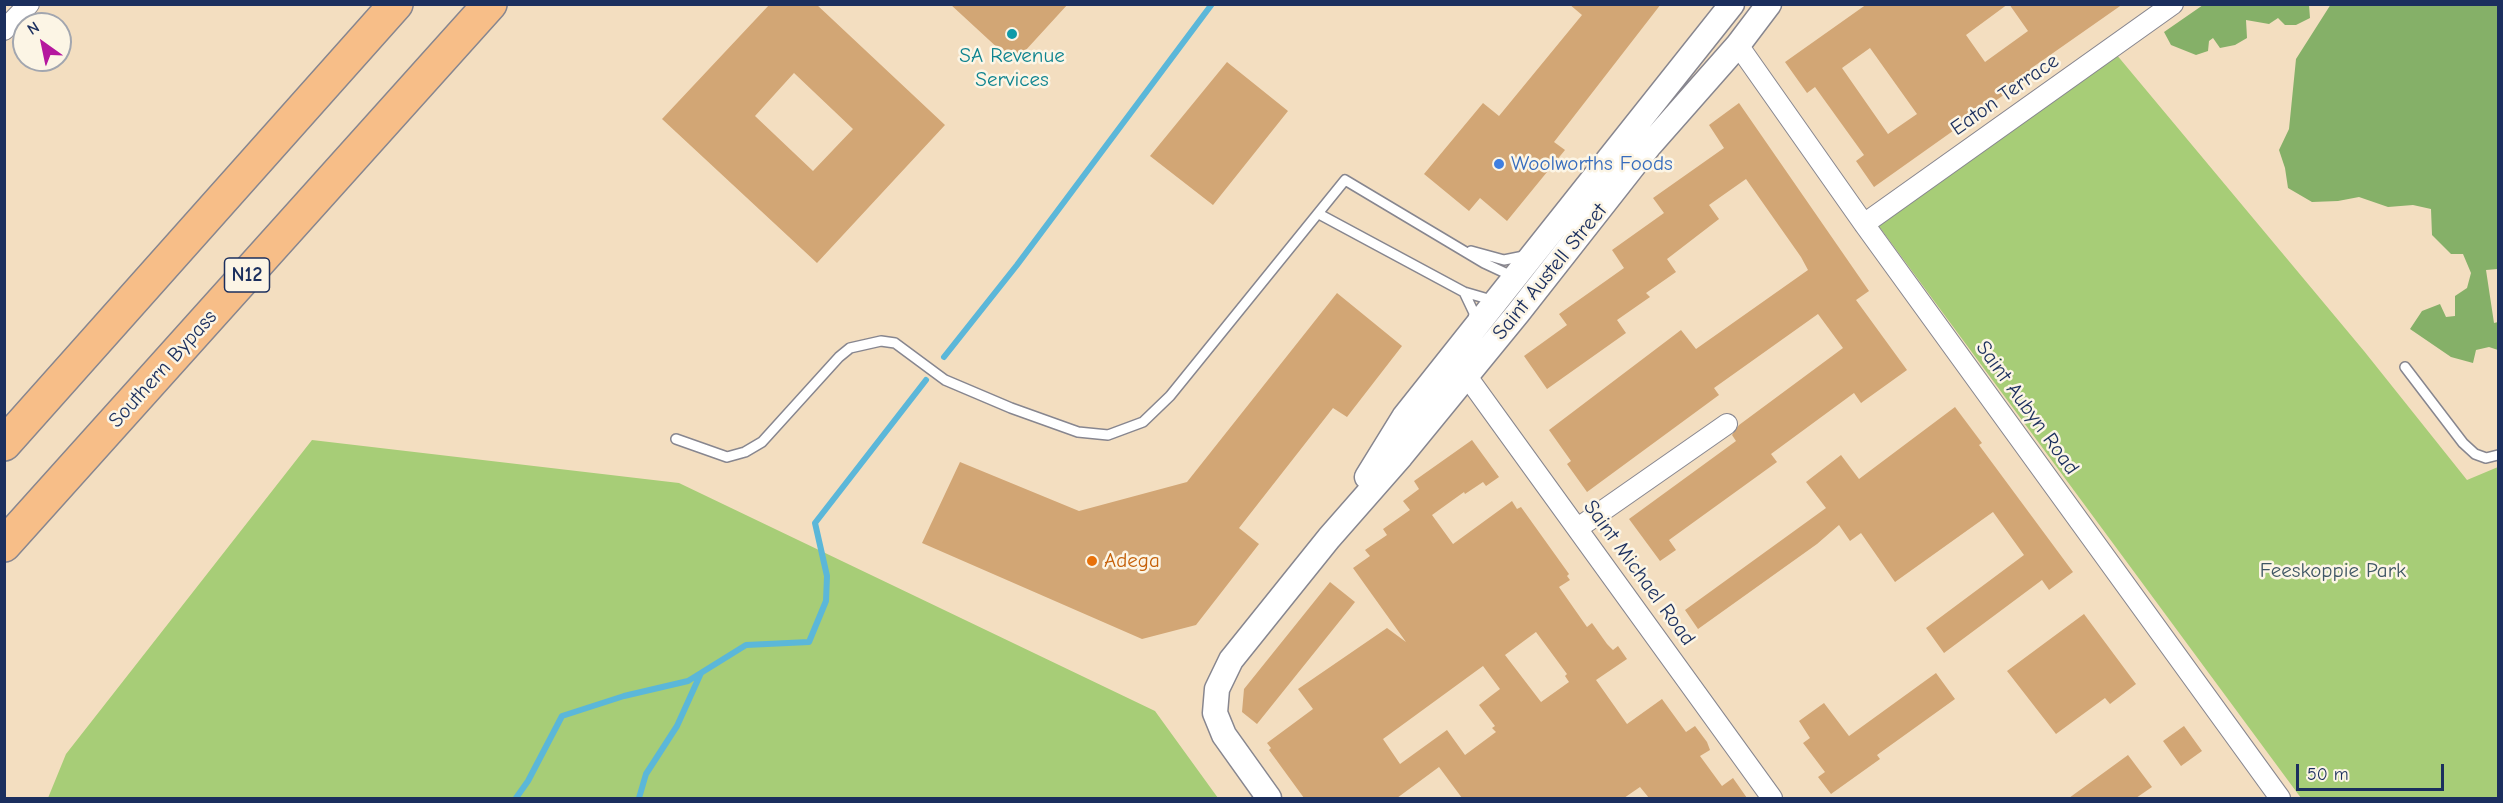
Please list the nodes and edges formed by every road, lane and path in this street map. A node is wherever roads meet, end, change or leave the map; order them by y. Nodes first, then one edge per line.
1 (28, 4) edge
2 (396, 4) edge
3 (490, 4) edge
4 (1732, 4) edge
5 (1769, 4) edge
6 (2173, 4) edge
7 (4, 30) edge
8 (1738, 45) junction
9 (1319, 214) junction
10 (1864, 224) junction
11 (1555, 230) junction
12 (1455, 245) junction
13 (1526, 283) junction
14 (1464, 292) junction
15 (1508, 307) junction
16 (1457, 352) junction
17 (2405, 367) dead end
18 (1466, 375) junction
19 (1727, 424) dead end
20 (676, 439) dead end
21 (4, 444) edge
22 (2499, 455) edge
23 (1578, 528) junction
24 (1329, 538) junction
25 (4, 546) edge
26 (1269, 798) edge
27 (1772, 798) edge
28 (2280, 798) edge

1 - 7 street
2 - 21 highway
3 - 25 highway, Southern Bypass / N12
4 - 11 street, Saint Austell Street
5 - 8 street, Saint Austell Street
6 - 10 street, Eaton Terrace
8 - 10 street, Saint Aubyn Road
8 - 13 street, Saint Austell Street
9 - 12 lane
9 - 14 lane
9 - 20 lane
10 - 28 street, Saint Aubyn Road
11 - 12 lane
11 - 13 street, Saint Austell Street
12 - 13 lane
13 - 15 street, Saint Austell Street
14 - 15 lane
14 - 16 lane
15 - 16 street, Saint Austell Street
15 - 18 street, Saint Austell Street
16 - 24 street, Saint Austell Street
17 - 22 lane
18 - 23 street, Saint Michael Road
18 - 24 street, Saint Austell Street
19 - 23 street
23 - 27 street, Saint Michael Road
24 - 26 street, Saint Austell Street

